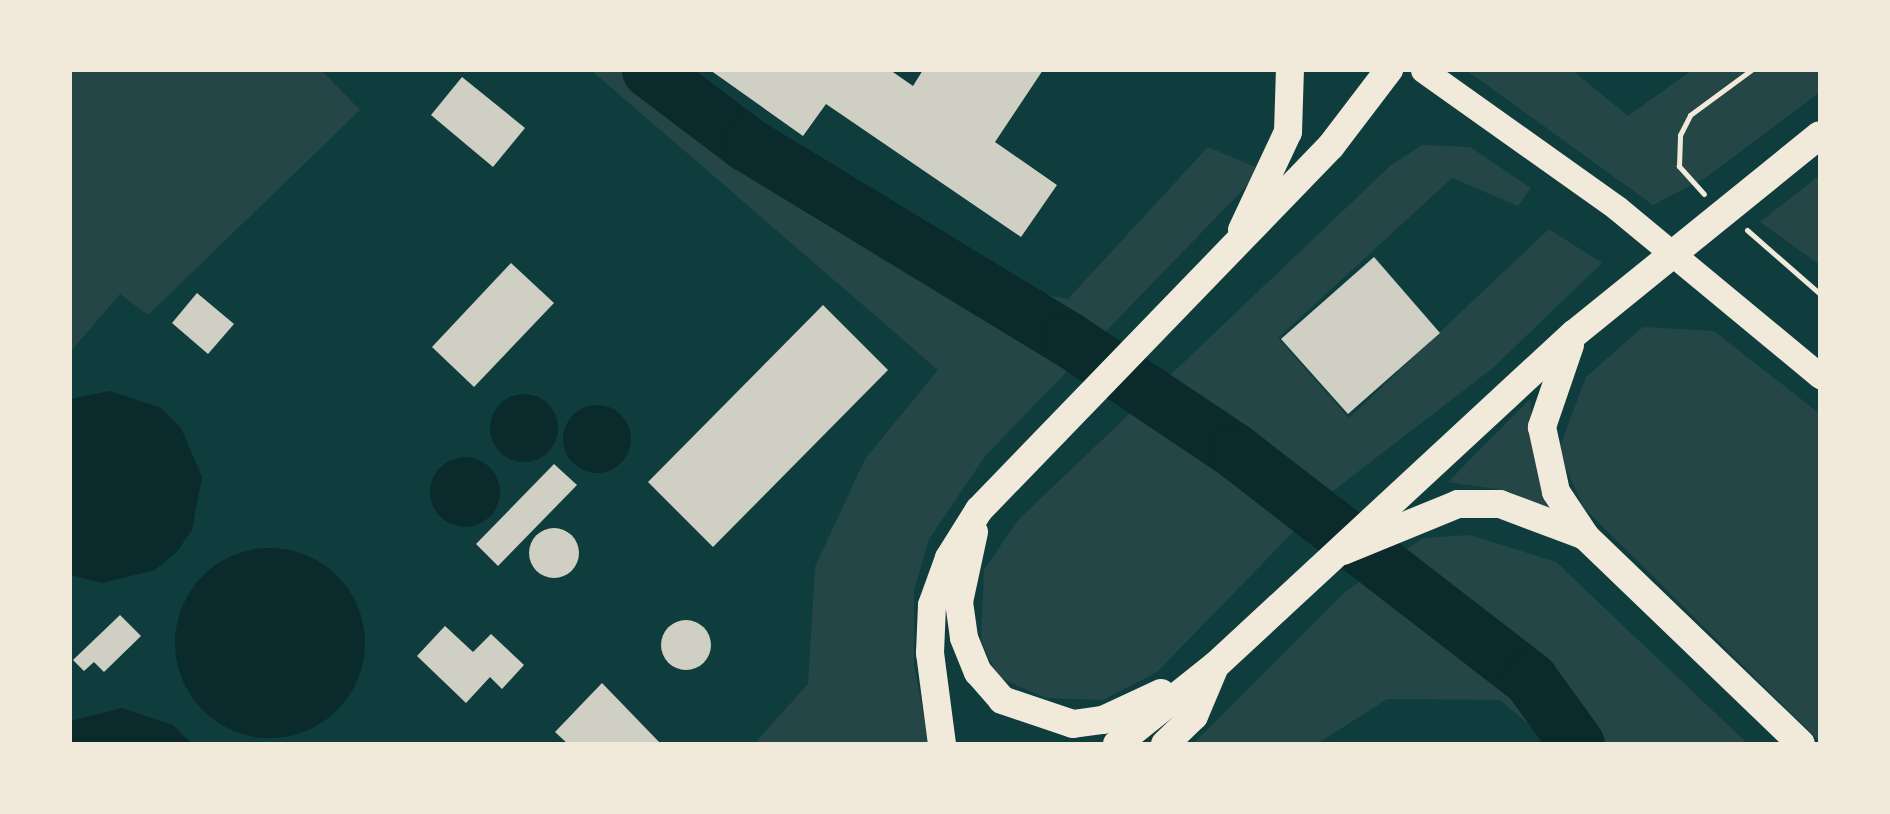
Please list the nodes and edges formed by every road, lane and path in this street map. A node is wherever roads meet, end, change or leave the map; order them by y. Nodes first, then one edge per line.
1 (1290, 70) edge
2 (1388, 70) edge
3 (1423, 70) edge
4 (1820, 136) edge
5 (1231, 254) junction
6 (1576, 333) junction
7 (1820, 376) edge
8 (979, 510) junction
9 (1586, 537) junction
10 (1322, 560) junction
11 (1216, 665) junction
12 (942, 744) edge
13 (1117, 744) edge
14 (1165, 744) edge
15 (1801, 744) edge

1 - 5 highway
2 - 5 highway
3 - 7 main road
4 - 6 highway
5 - 8 highway
6 - 9 highway
6 - 10 highway
8 - 11 highway
8 - 12 highway
9 - 10 highway
9 - 15 highway
10 - 11 highway
11 - 13 highway
11 - 14 highway

